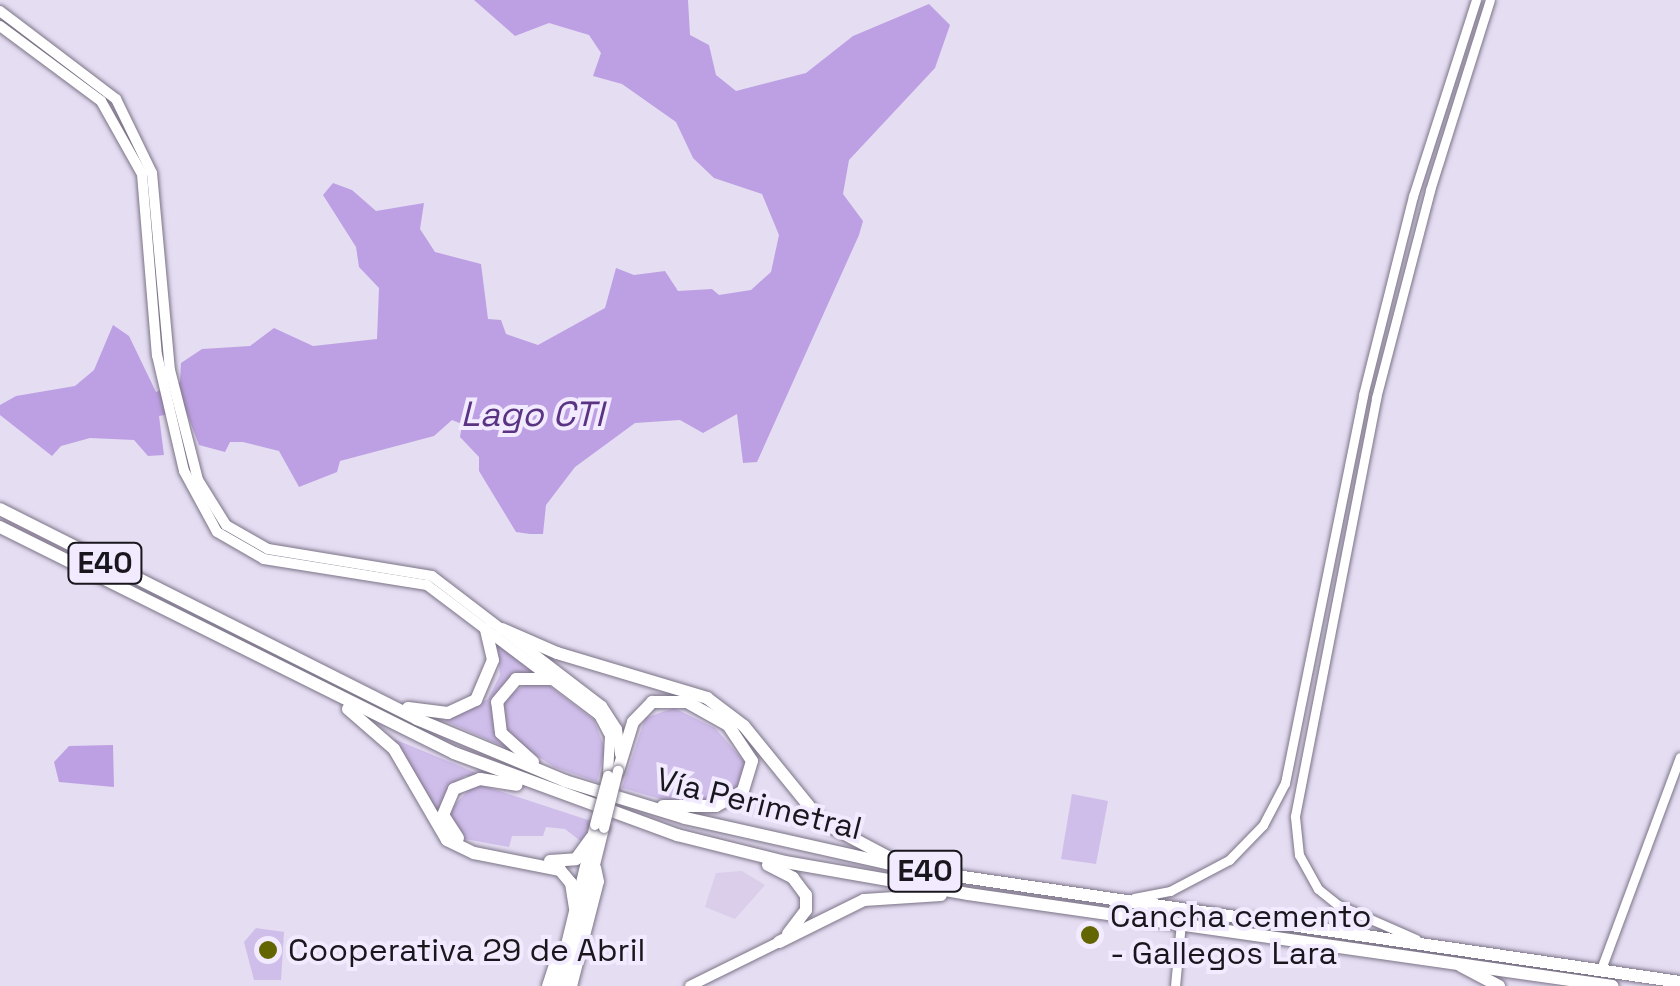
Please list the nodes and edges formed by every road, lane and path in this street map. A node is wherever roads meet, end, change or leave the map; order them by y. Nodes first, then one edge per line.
1 (1476, 0) edge
2 (1490, 0) edge
3 (0, 12) edge
4 (0, 26) edge
5 (0, 510) edge
6 (0, 527) edge
7 (321, 563) junction
8 (1318, 610) junction
9 (1330, 612) junction
10 (478, 618) junction
11 (502, 629) junction
12 (294, 676) junction
13 (552, 679) junction
14 (364, 694) junction
15 (1680, 757) edge
16 (613, 773) junction
17 (565, 781) junction
18 (542, 789) junction
19 (647, 806) junction
20 (596, 830) junction
21 (734, 850) junction
22 (922, 871) junction
23 (968, 894) junction
24 (1113, 898) junction
25 (574, 912) junction
26 (1180, 923) junction
27 (778, 942) junction
28 (1423, 942) junction
29 (1454, 962) junction
30 (1602, 970) junction
31 (1680, 982) edge
32 (548, 986) edge
33 (556, 986) edge
34 (568, 986) edge
35 (690, 986) edge
36 (1174, 986) edge
37 (1499, 986) edge
38 (1612, 986) edge

1 - 8 street
2 - 9 street
3 - 7 main road
4 - 7 main road
5 - 14 highway, Vía Perimetral / E40
6 - 12 highway, Vía Perimetral / E40
7 - 10 main road
8 - 9 street
8 - 24 street
9 - 28 street
10 - 11 main road
10 - 13 main road
10 - 14 highway
11 - 16 main road
11 - 22 highway
12 - 18 highway, Vía Perimetral / E40
12 - 25 highway
13 - 16 main road
13 - 17 highway
14 - 17 highway, Vía Perimetral / E40
15 - 30 street
16 - 19 highway
16 - 20 main road, bridge
17 - 19 highway, Vía Perimetral / E40
18 - 20 highway
18 - 21 highway, Vía Perimetral / E40
19 - 22 highway, Vía Perimetral / E40
20 - 25 main road
20 - 34 main road
21 - 23 highway, Vía Perimetral / E40
21 - 27 highway
22 - 24 highway, Vía Perimetral / E40
23 - 26 highway, Vía Perimetral / E40
23 - 27 highway
24 - 28 highway, Vía Perimetral / E40
25 - 32 main road
25 - 33 main road
26 - 29 highway, Vía Perimetral / E40
26 - 36 street
27 - 35 main road
28 - 30 highway, Vía Perimetral / E40
29 - 37 highway
29 - 38 highway, Vía Perimetral / E40
30 - 31 highway, Vía Perimetral / E40

